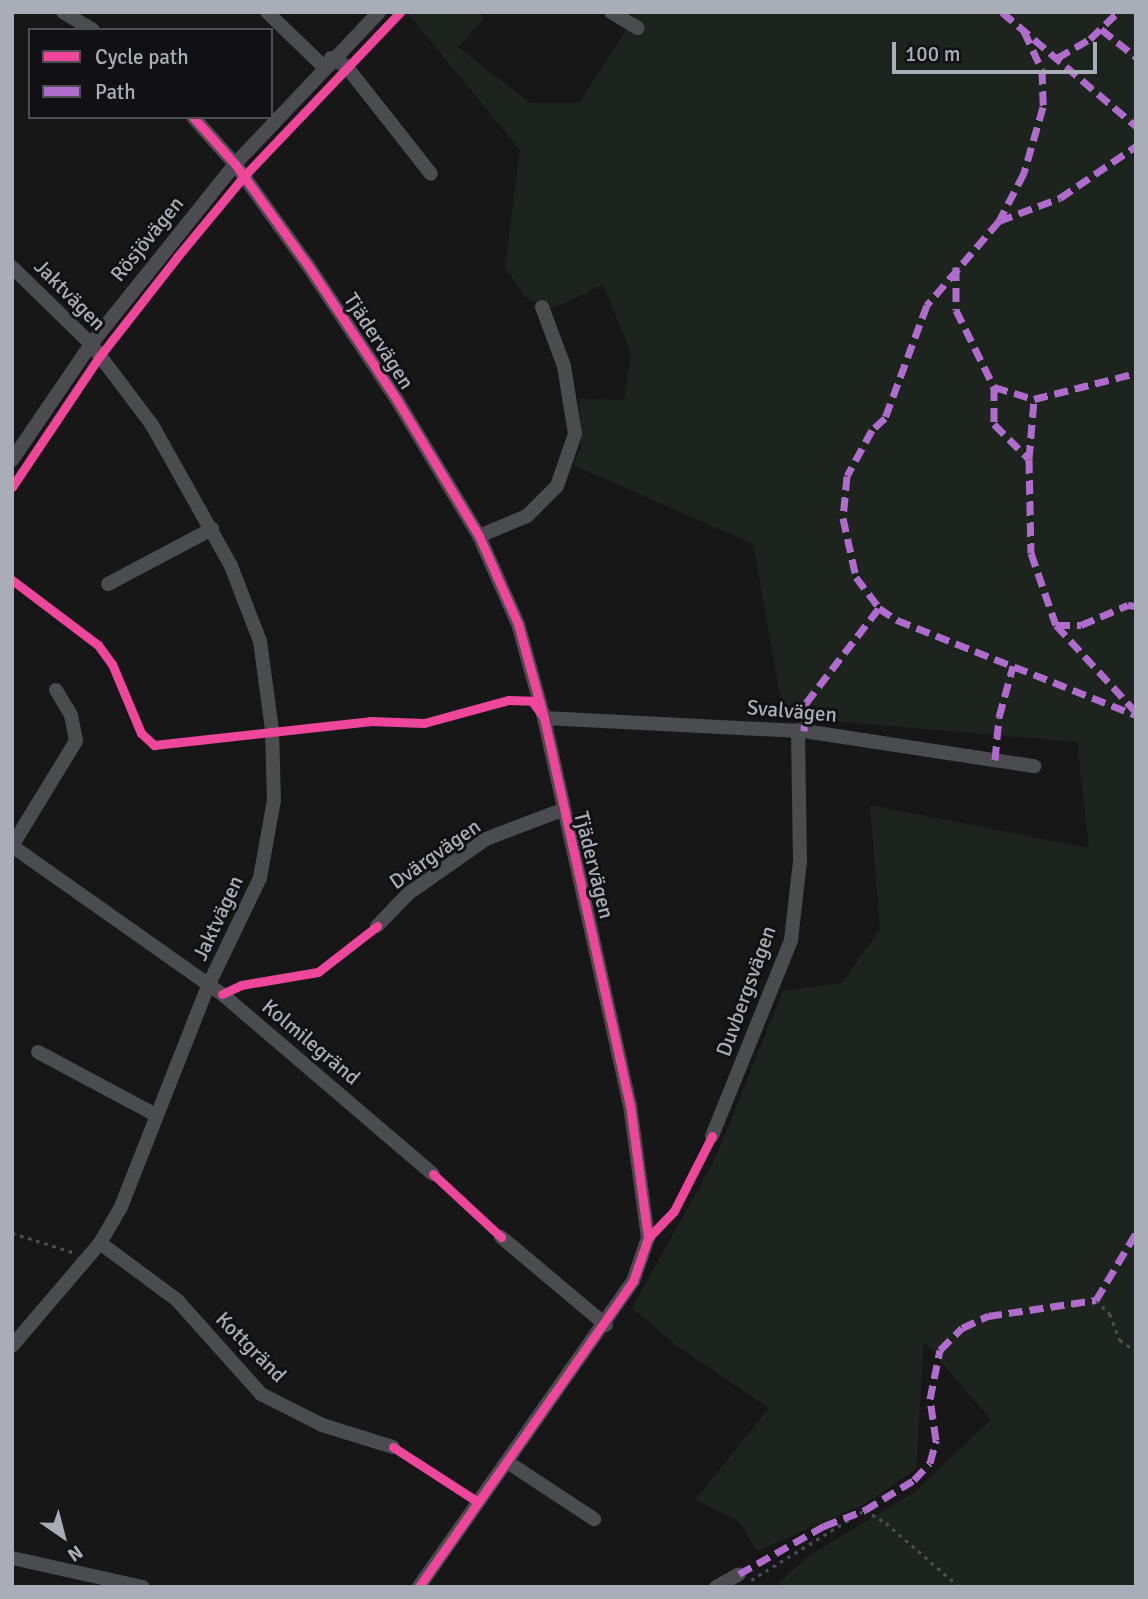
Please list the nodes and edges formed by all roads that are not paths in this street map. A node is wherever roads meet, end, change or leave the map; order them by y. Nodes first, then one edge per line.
1 (63, 12) edge
2 (267, 12) edge
3 (379, 12) edge
4 (611, 12) edge
5 (90, 28) edge
6 (638, 28) dead end
7 (327, 62) junction
8 (195, 119) edge
9 (235, 164) junction
10 (431, 174) dead end
11 (12, 267) edge
12 (542, 307) dead end
13 (91, 344) junction
14 (12, 460) edge
15 (212, 529) junction
16 (479, 536) junction
17 (108, 584) dead end
18 (56, 691) dead end
19 (544, 718) junction
20 (798, 730) junction
21 (1034, 766) dead end
22 (562, 810) junction
23 (12, 846) edge
24 (377, 926) dead end
25 (208, 986) junction
26 (38, 1052) dead end
27 (156, 1115) junction
28 (712, 1136) dead end
29 (433, 1174) dead end
30 (501, 1237) dead end
31 (100, 1243) junction
32 (606, 1325) junction
33 (12, 1346) edge
34 (393, 1447) dead end
35 (509, 1463) junction
36 (594, 1519) dead end
37 (12, 1558) edge
38 (739, 1574) dead end
39 (143, 1587) edge
40 (419, 1587) edge
41 (716, 1587) edge

1 - 5 street
2 - 7 street
3 - 7 street, Rösjövägen
4 - 6 street
7 - 9 street, Rösjövägen
7 - 10 street
8 - 9 street, Tjädervägen
9 - 13 street, Rösjövägen
9 - 16 street, Tjädervägen
11 - 13 street, Jaktvägen
12 - 16 street
13 - 14 street, Rösjövägen
13 - 15 street, Jaktvägen
15 - 17 street
15 - 25 street, Jaktvägen
16 - 19 street, Tjädervägen
18 - 23 street, Kolmilegränd
19 - 20 street, Svalvägen
19 - 22 street, Tjädervägen
20 - 21 street, Svalvägen
20 - 28 street, Duvbergsvägen
22 - 24 street, Dvärgvägen
22 - 32 street, Tjädervägen
23 - 25 street, Kolmilegränd
25 - 27 street, Jaktvägen
25 - 29 street, Kolmilegränd
26 - 27 street
27 - 31 street, Jaktvägen
30 - 32 street
31 - 33 street, Jaktvägen
31 - 34 street, Kottgränd
32 - 35 street, Tjädervägen
35 - 36 street
35 - 40 street, Tjädervägen
37 - 39 street
38 - 41 street

